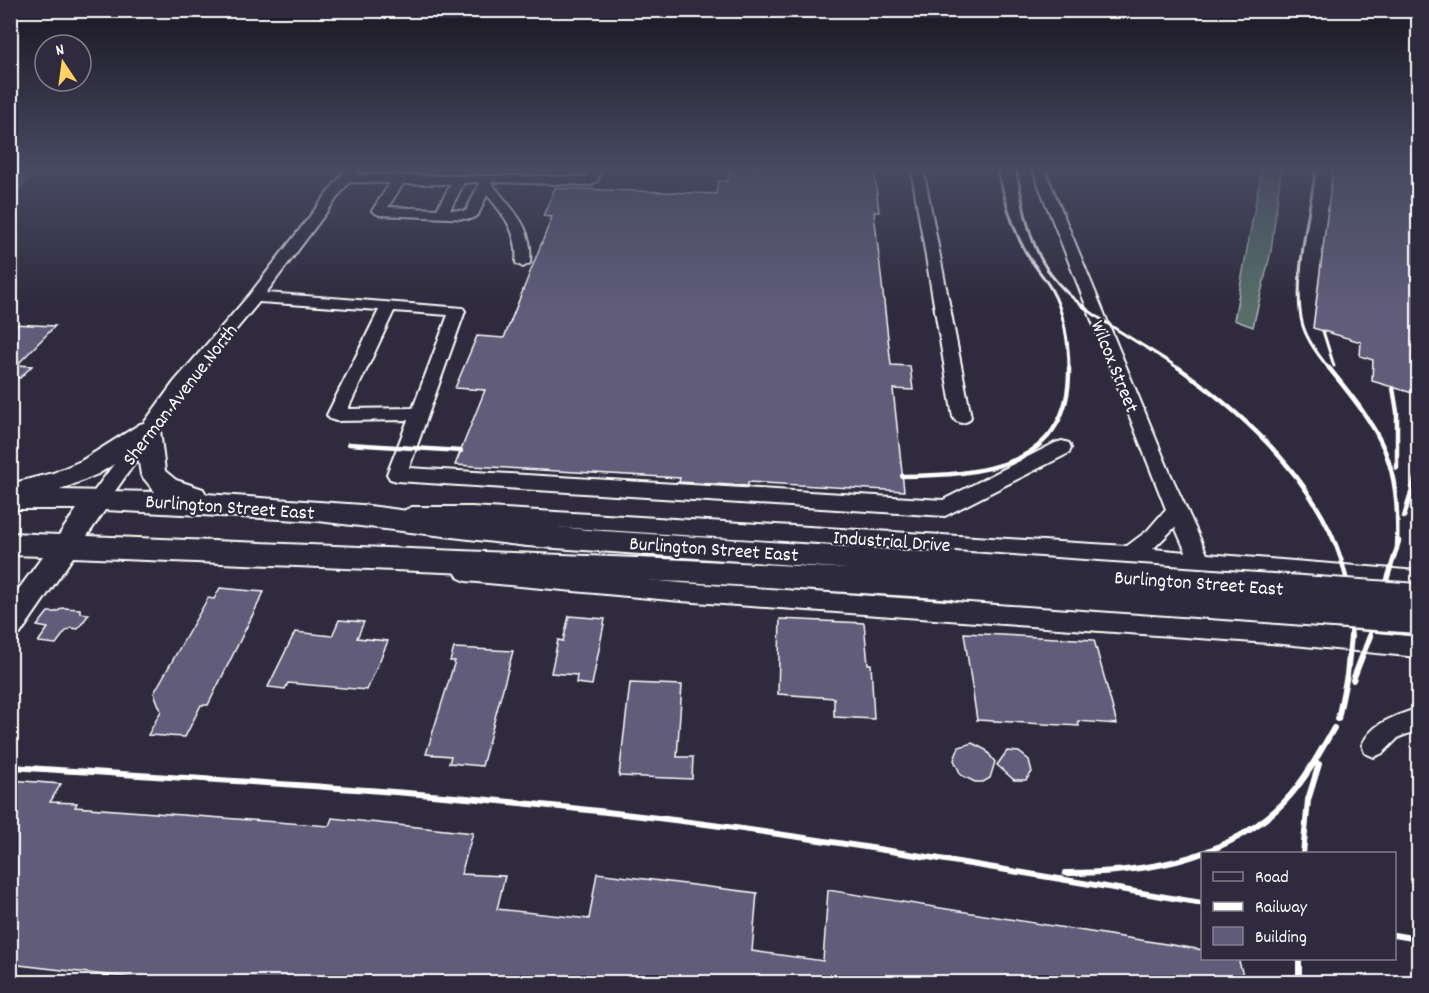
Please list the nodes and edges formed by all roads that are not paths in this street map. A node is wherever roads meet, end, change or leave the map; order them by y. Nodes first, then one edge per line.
1 (318, 214) edge
2 (451, 214) edge
3 (471, 214) edge
4 (508, 214) edge
5 (925, 214) edge
6 (1057, 214) edge
7 (524, 263) dead end
8 (255, 297) junction
9 (388, 306) junction
10 (419, 414) junction
11 (962, 417) dead end
12 (148, 430) junction
13 (1062, 448) dead end
14 (10, 493) edge
15 (10, 499) edge
16 (99, 500) junction
17 (232, 506) junction
18 (1177, 509) junction
19 (364, 515) junction
20 (10, 544) edge
21 (68, 547) junction
22 (1126, 556) junction
23 (320, 558) junction
24 (1200, 561) junction
25 (956, 576) junction
26 (1419, 580) edge
27 (1419, 597) edge
28 (1419, 620) edge
29 (10, 625) edge
30 (1144, 625) junction
31 (1300, 636) junction
32 (1419, 647) edge
33 (1419, 719) edge
34 (1374, 745) dead end

1 - 8 street, Sherman Avenue North
2 - 3 street
4 - 7 street
5 - 11 street
6 - 18 street, Wilcox Street
8 - 9 street
8 - 12 street, Sherman Avenue North
9 - 10 street
9 - 10 street
10 - 13 street
12 - 14 main road
12 - 16 street, Sherman Avenue North
12 - 17 main road
15 - 16 main road, Burlington Street East
16 - 17 main road, Burlington Street East
16 - 21 main road, Sherman Avenue North
17 - 19 main road, Burlington Street East
18 - 22 street
18 - 24 street, Wilcox Street
19 - 22 street, Industrial Drive
19 - 25 main road, Burlington Street East
20 - 21 main road, Burlington Street East
21 - 23 main road, Burlington Street East
21 - 29 main road, Sherman Avenue North
22 - 24 street, Industrial Drive
23 - 25 main road, Burlington Street East
23 - 30 street, Burlington Street East
24 - 26 street, Industrial Drive
24 - 30 street
24 - 31 street
25 - 27 main road, Burlington Street East, bridge
25 - 28 main road, Burlington Street East, bridge
30 - 31 street, Burlington Street East
31 - 32 street, Burlington Street East
33 - 34 street

